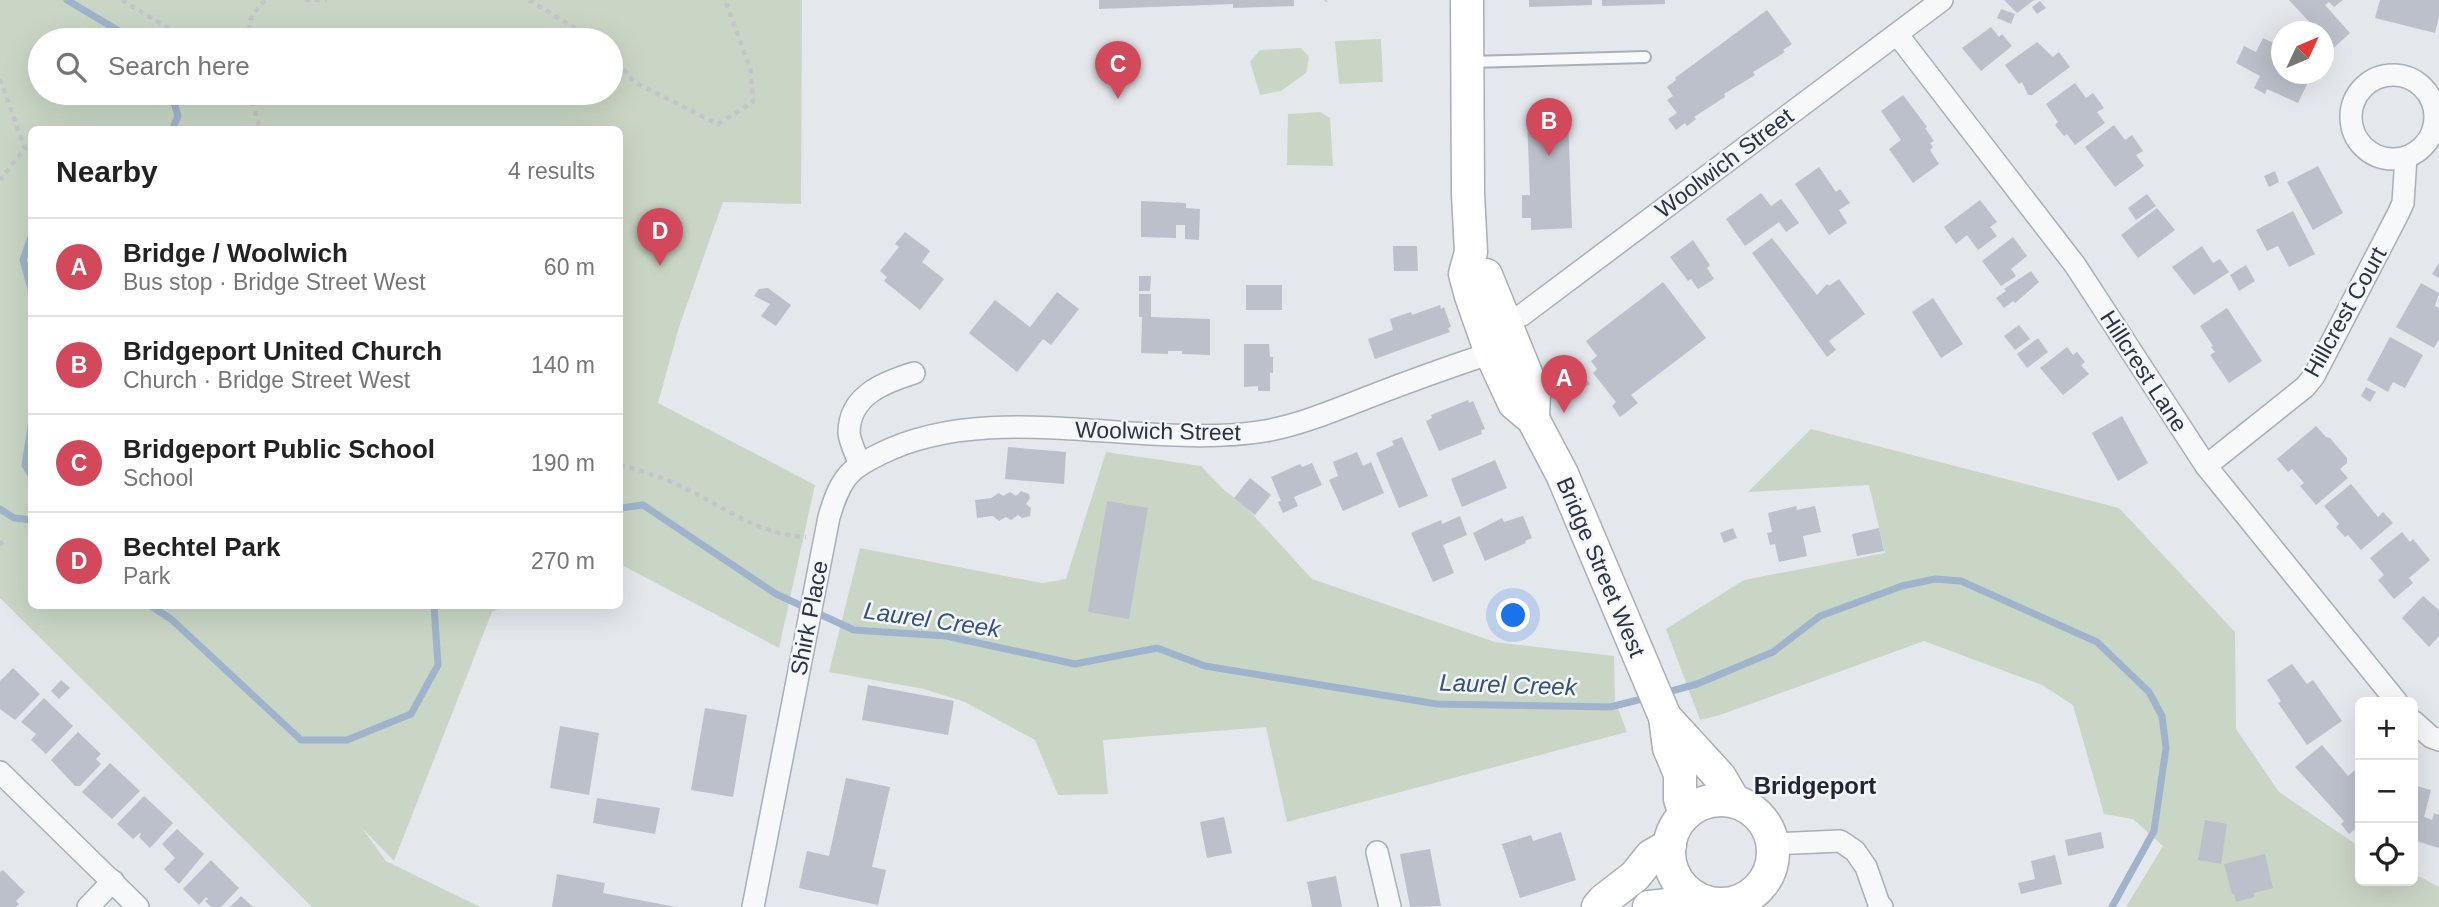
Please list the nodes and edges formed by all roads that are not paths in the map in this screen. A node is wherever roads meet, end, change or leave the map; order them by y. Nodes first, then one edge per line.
1 (1467, 0) edge
2 (1942, 0) edge
3 (1897, 34) junction
4 (1645, 57) dead end
5 (1467, 62) junction
6 (2406, 157) junction
7 (1471, 252) junction
8 (1504, 323) junction
9 (1491, 353) junction
10 (914, 373) dead end
11 (1543, 410) junction
12 (860, 465) junction
13 (2206, 466) junction
14 (2393, 697) edge
15 (1665, 717) junction
16 (2418, 726) edge
17 (2439, 740) edge
18 (0, 772) edge
19 (1734, 801) junction
20 (1685, 814) junction
21 (1773, 844) junction
22 (1670, 845) junction
23 (1377, 852) dead end
24 (113, 881) junction
25 (1760, 898) edge
26 (1706, 902) edge
27 (88, 907) edge
28 (138, 907) edge
29 (753, 907) edge
30 (1390, 907) edge
31 (1598, 907) edge
32 (1649, 907) edge
33 (1882, 907) edge

1 - 5 main road, Bridge Street West
2 - 3 street, Woolwich Street
3 - 8 street, Woolwich Street
3 - 13 street, Hillcrest Lane
4 - 5 lane
5 - 7 main road, Bridge Street West
6 - 6 street
6 - 13 street, Hillcrest Court
7 - 8 main road, Bridge Street West
7 - 9 main road, Bridge Street West
8 - 11 main road, Bridge Street West
9 - 11 main road, Bridge Street West
9 - 12 street, Woolwich Street
10 - 12 street
11 - 15 main road, Bridge Street West
12 - 29 street, Shirk Place
13 - 14 street, Hillcrest Lane
15 - 19 main road, Bridge Street West
15 - 20 main road, Bridge Street West
16 - 17 street
18 - 24 street
19 - 20 main road
19 - 21 main road
20 - 22 main road
21 - 25 main road
21 - 33 street
22 - 26 main road
22 - 31 main road
23 - 30 street
24 - 27 street
24 - 28 street
25 - 26 main road
26 - 32 main road

